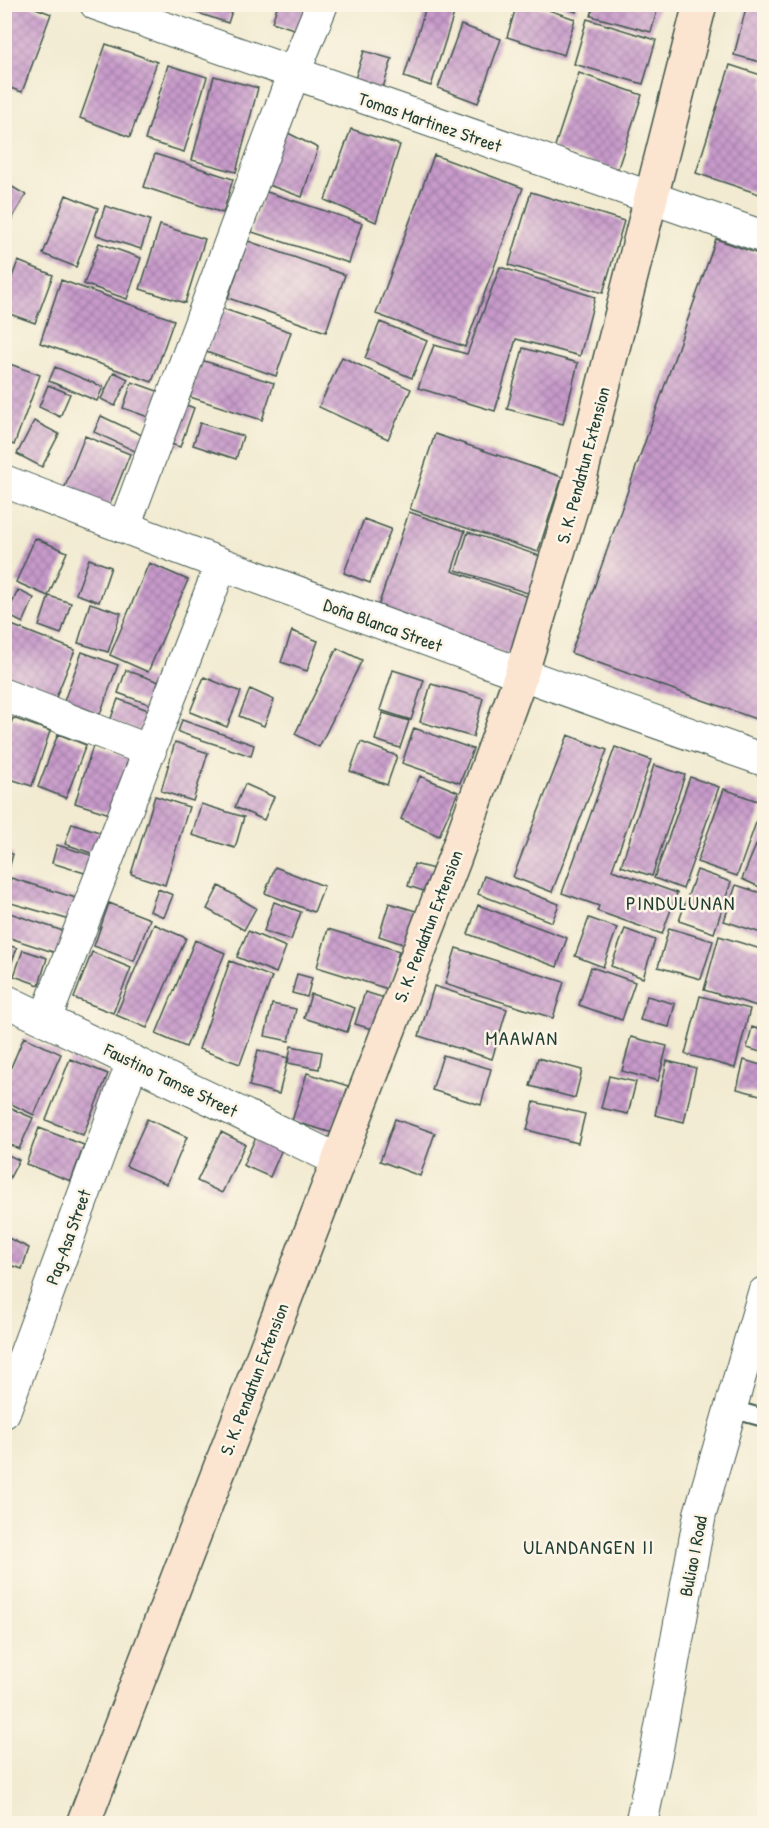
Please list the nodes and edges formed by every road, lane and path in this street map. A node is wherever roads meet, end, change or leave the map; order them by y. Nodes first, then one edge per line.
1 (96, 4) edge
2 (322, 4) edge
3 (700, 4) edge
4 (293, 75) junction
5 (651, 200) junction
6 (765, 237) edge
7 (4, 481) edge
8 (124, 527) junction
9 (221, 565) junction
10 (521, 675) junction
11 (4, 695) edge
12 (150, 751) junction
13 (765, 760) edge
14 (4, 1000) edge
15 (45, 1020) junction
16 (132, 1061) junction
17 (338, 1160) junction
18 (765, 1293) edge
19 (731, 1409) junction
20 (4, 1412) edge
21 (765, 1418) edge
22 (83, 1824) edge
23 (640, 1824) edge

1 - 4 street, Tomas Martinez Street
2 - 4 street
3 - 5 street, S. K. Pendatun Extension
4 - 5 street, Tomas Martinez Street
4 - 8 street
5 - 6 street, Tomas Martinez Street
5 - 10 street, S. K. Pendatun Extension
7 - 8 street, Doña Blanca Street
8 - 9 street, Doña Blanca Street
9 - 10 street, Doña Blanca Street
9 - 12 street
10 - 13 street, Doña Blanca Street
10 - 17 street, S. K. Pendatun Extension
11 - 12 street
12 - 15 street
14 - 15 street, Faustino Tamse Street
15 - 16 street, Faustino Tamse Street
16 - 17 street, Faustino Tamse Street
16 - 20 street, Pag-Asa Street
17 - 22 street, S. K. Pendatun Extension
18 - 19 street, Buliao I Road
19 - 21 lane
19 - 23 street, Buliao I Road

